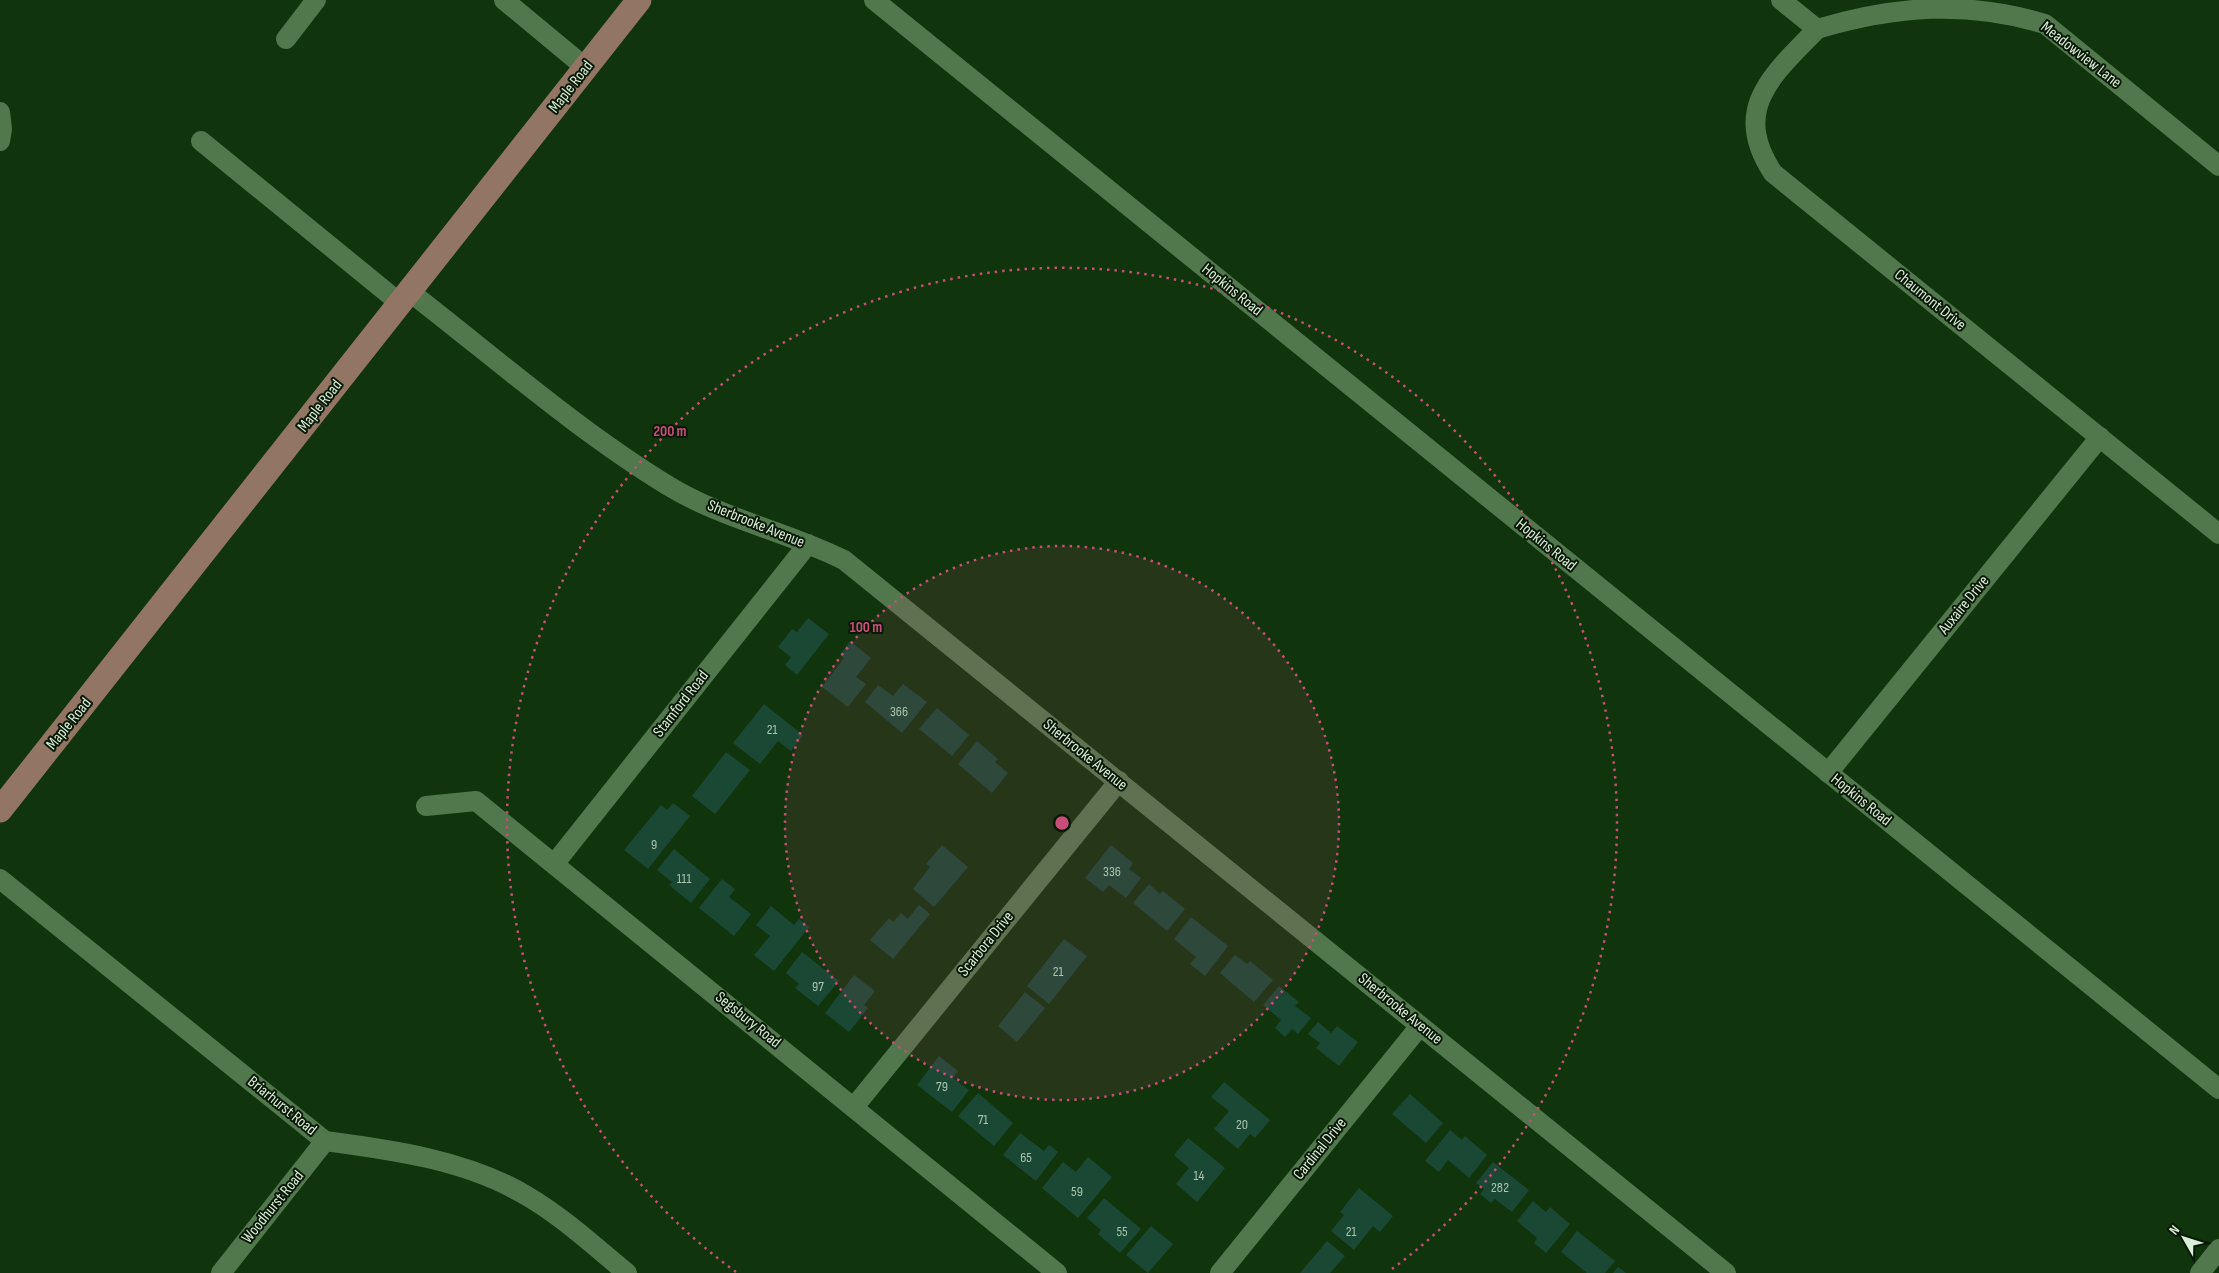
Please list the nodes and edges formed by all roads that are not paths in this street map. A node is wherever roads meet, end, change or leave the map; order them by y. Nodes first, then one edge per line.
1 (316, 0) edge
2 (504, 0) edge
3 (639, 0) edge
4 (874, 0) edge
5 (1781, 0) edge
6 (1817, 29) junction
7 (286, 39) dead end
8 (586, 68) junction
9 (0, 112) edge
10 (201, 141) dead end
11 (0, 142) edge
12 (2219, 166) edge
13 (405, 298) junction
14 (2100, 438) junction
15 (2219, 534) edge
16 (808, 544) junction
17 (1828, 773) junction
18 (1118, 781) junction
19 (426, 806) dead end
20 (0, 810) edge
21 (555, 863) junction
22 (0, 879) edge
23 (1420, 1026) junction
24 (2219, 1089) edge
25 (854, 1107) junction
26 (326, 1141) junction
27 (2219, 1249) edge
28 (221, 1273) edge
29 (627, 1273) edge
30 (1057, 1273) edge
31 (1220, 1273) edge
32 (1724, 1273) edge
33 (2200, 1273) edge

1 - 7 street
2 - 8 street
3 - 8 main road, Maple Road
4 - 17 street, Hopkins Road
5 - 6 street
6 - 12 street, Meadowview Lane
6 - 14 street, Chaumont Drive
8 - 13 main road, Maple Road
9 - 11 street
10 - 13 street, Sherbrooke Avenue
13 - 16 street, Sherbrooke Avenue
13 - 20 main road, Maple Road
14 - 15 street, Chaumont Drive
14 - 17 street, Auxaire Drive
16 - 18 street, Sherbrooke Avenue
16 - 21 street, Stamford Road
17 - 24 street, Hopkins Road
18 - 23 street, Sherbrooke Avenue
18 - 25 street, Scarbora Drive
19 - 21 street, Segsbury Road
21 - 25 street, Segsbury Road
22 - 26 street, Briarhurst Road
23 - 31 street, Cardinal Drive
23 - 32 street, Sherbrooke Avenue
25 - 30 street, Segsbury Road
26 - 28 street, Woodhurst Road
26 - 29 street, Briarhurst Road
27 - 33 street

